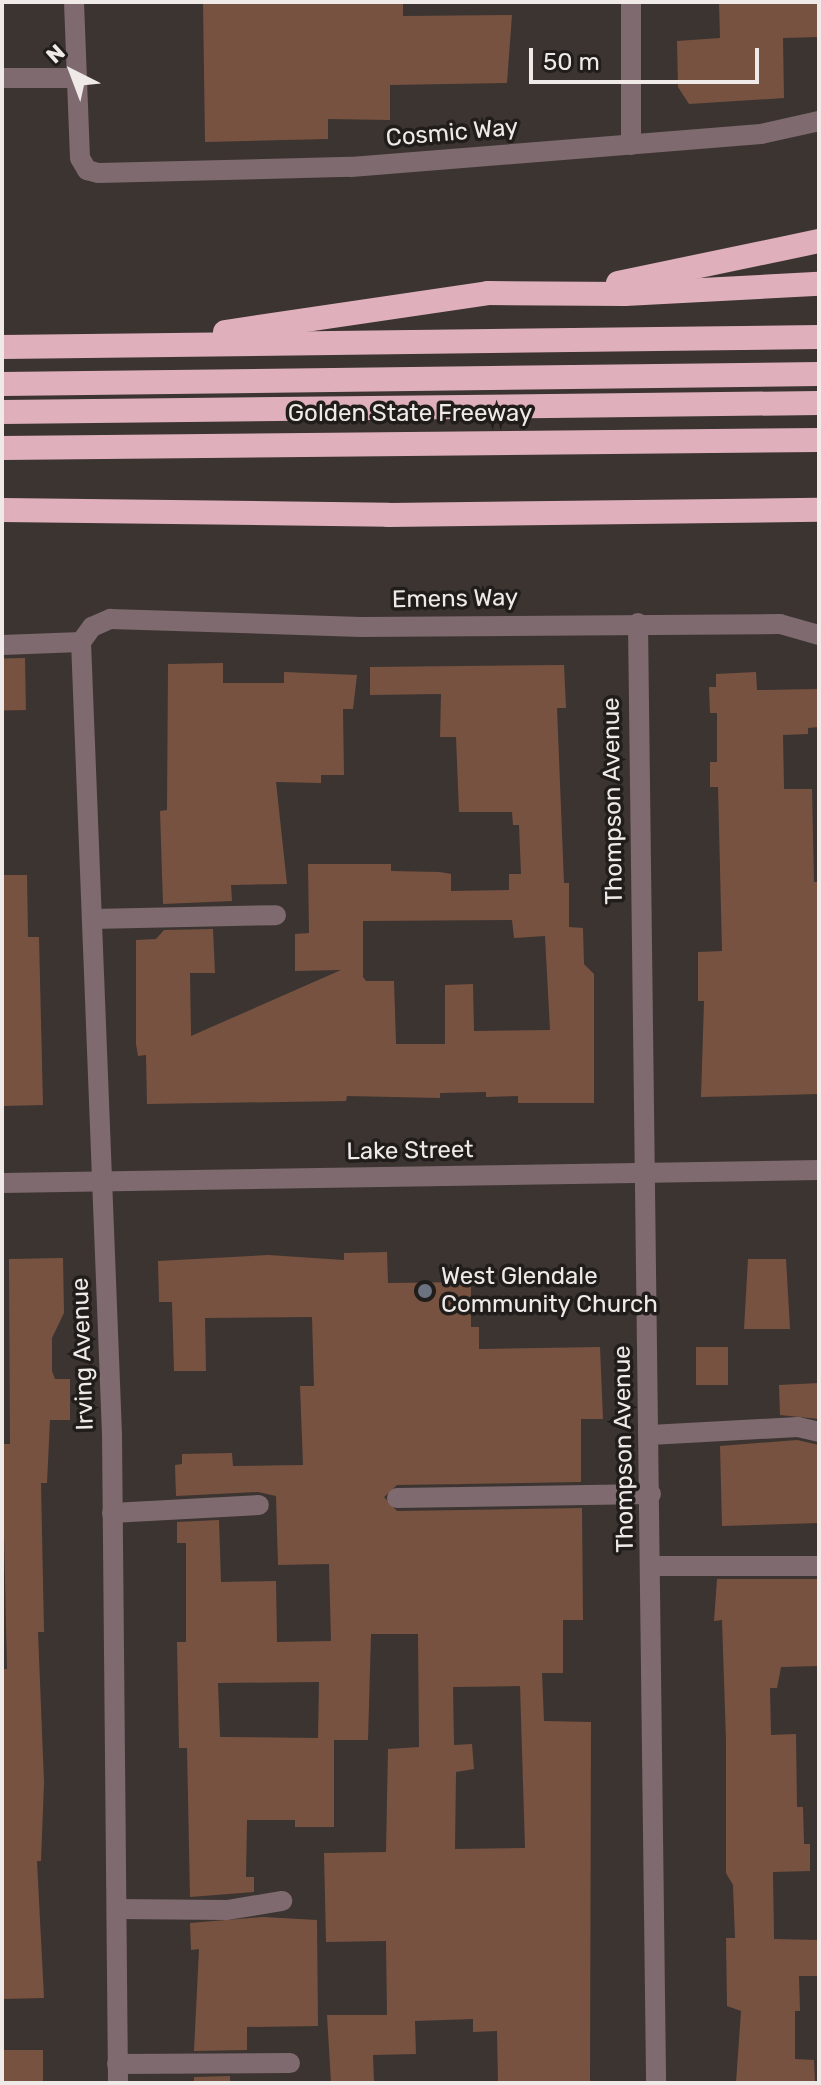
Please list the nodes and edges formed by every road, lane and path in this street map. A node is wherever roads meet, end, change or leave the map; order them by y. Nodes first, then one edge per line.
1 (74, 2) edge
2 (631, 2) edge
3 (2, 78) edge
4 (76, 78) junction
5 (819, 121) edge
6 (631, 145) junction
7 (819, 241) edge
8 (819, 284) edge
9 (581, 292) junction
10 (819, 337) edge
11 (130, 346) junction
12 (2, 347) edge
13 (819, 374) edge
14 (2, 384) edge
15 (819, 403) edge
16 (2, 412) edge
17 (819, 440) edge
18 (2, 448) edge
19 (2, 510) edge
20 (819, 510) edge
21 (757, 511) junction
22 (819, 518) edge
23 (638, 623) junction
24 (86, 635) junction
25 (819, 635) edge
26 (2, 645) edge
27 (276, 915) dead end
28 (92, 919) junction
29 (819, 1170) edge
30 (645, 1173) junction
31 (2, 1183) edge
32 (102, 1183) junction
33 (819, 1432) edge
34 (650, 1435) junction
35 (651, 1494) junction
36 (397, 1498) dead end
37 (259, 1505) dead end
38 (112, 1513) junction
39 (652, 1566) junction
40 (819, 1566) edge
41 (282, 1901) dead end
42 (117, 1909) junction
43 (290, 2063) dead end
44 (118, 2073) edge
45 (656, 2083) edge

1 - 4 street
2 - 6 street
3 - 4 street
4 - 6 street, Cosmic Way
5 - 6 street, Cosmic Way
7 - 9 highway
8 - 9 highway
9 - 11 highway
10 - 11 highway
11 - 12 highway
13 - 14 highway
15 - 16 highway
17 - 18 highway, Golden State Freeway
19 - 21 highway
20 - 21 highway
21 - 22 highway
23 - 24 street, Emens Way
23 - 25 street, Emens Way
23 - 30 street, Thompson Avenue
24 - 26 street, Emens Way
24 - 28 street, Irving Avenue
27 - 28 street
28 - 32 street, Irving Avenue
29 - 30 street, Lake Street
30 - 32 street, Lake Street
30 - 34 street, Thompson Avenue
31 - 32 street, Lake Street
32 - 38 street, Irving Avenue
33 - 34 street
34 - 35 street, Thompson Avenue
35 - 36 street
35 - 39 street, Thompson Avenue
37 - 38 street
38 - 42 street, Irving Avenue
39 - 40 street
39 - 45 street, Thompson Avenue
41 - 42 street
42 - 44 street, Irving Avenue
43 - 44 street

